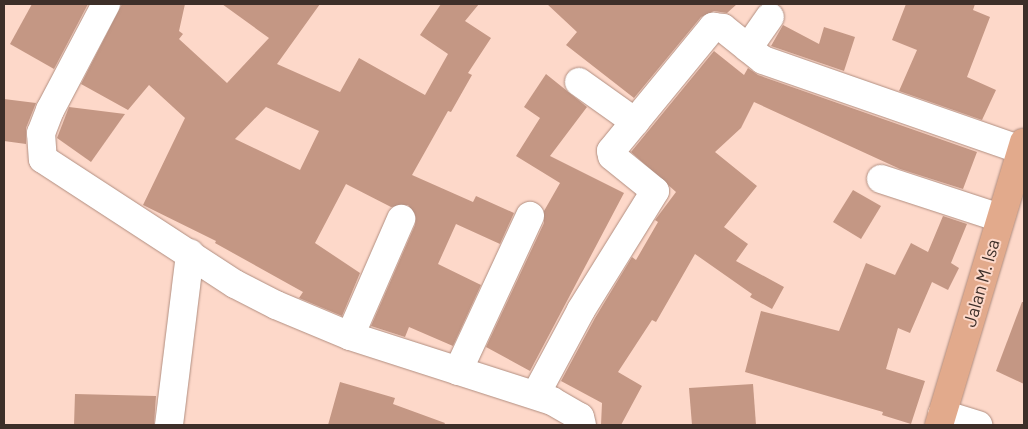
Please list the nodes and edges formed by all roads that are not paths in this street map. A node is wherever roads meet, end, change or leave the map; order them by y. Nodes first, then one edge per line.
1 (106, 4) edge
2 (770, 17) dead end
3 (748, 48) junction
4 (579, 82) dead end
5 (635, 122) junction
6 (1023, 146) edge
7 (881, 179) dead end
8 (530, 216) dead end
9 (1000, 218) junction
10 (401, 219) dead end
11 (190, 253) junction
12 (350, 336) junction
13 (458, 371) junction
14 (536, 394) junction
15 (941, 420) edge
16 (169, 425) edge
17 (582, 425) edge
18 (978, 425) edge

1 - 11 street
2 - 3 street
3 - 5 street
3 - 6 street
4 - 5 street
5 - 14 street
6 - 9 main road, Jalan M. Isa
7 - 9 street
8 - 13 street
9 - 15 main road, Jalan M. Isa
10 - 12 street
11 - 12 street
11 - 16 street
12 - 13 street
13 - 14 street
14 - 17 street
15 - 18 street

